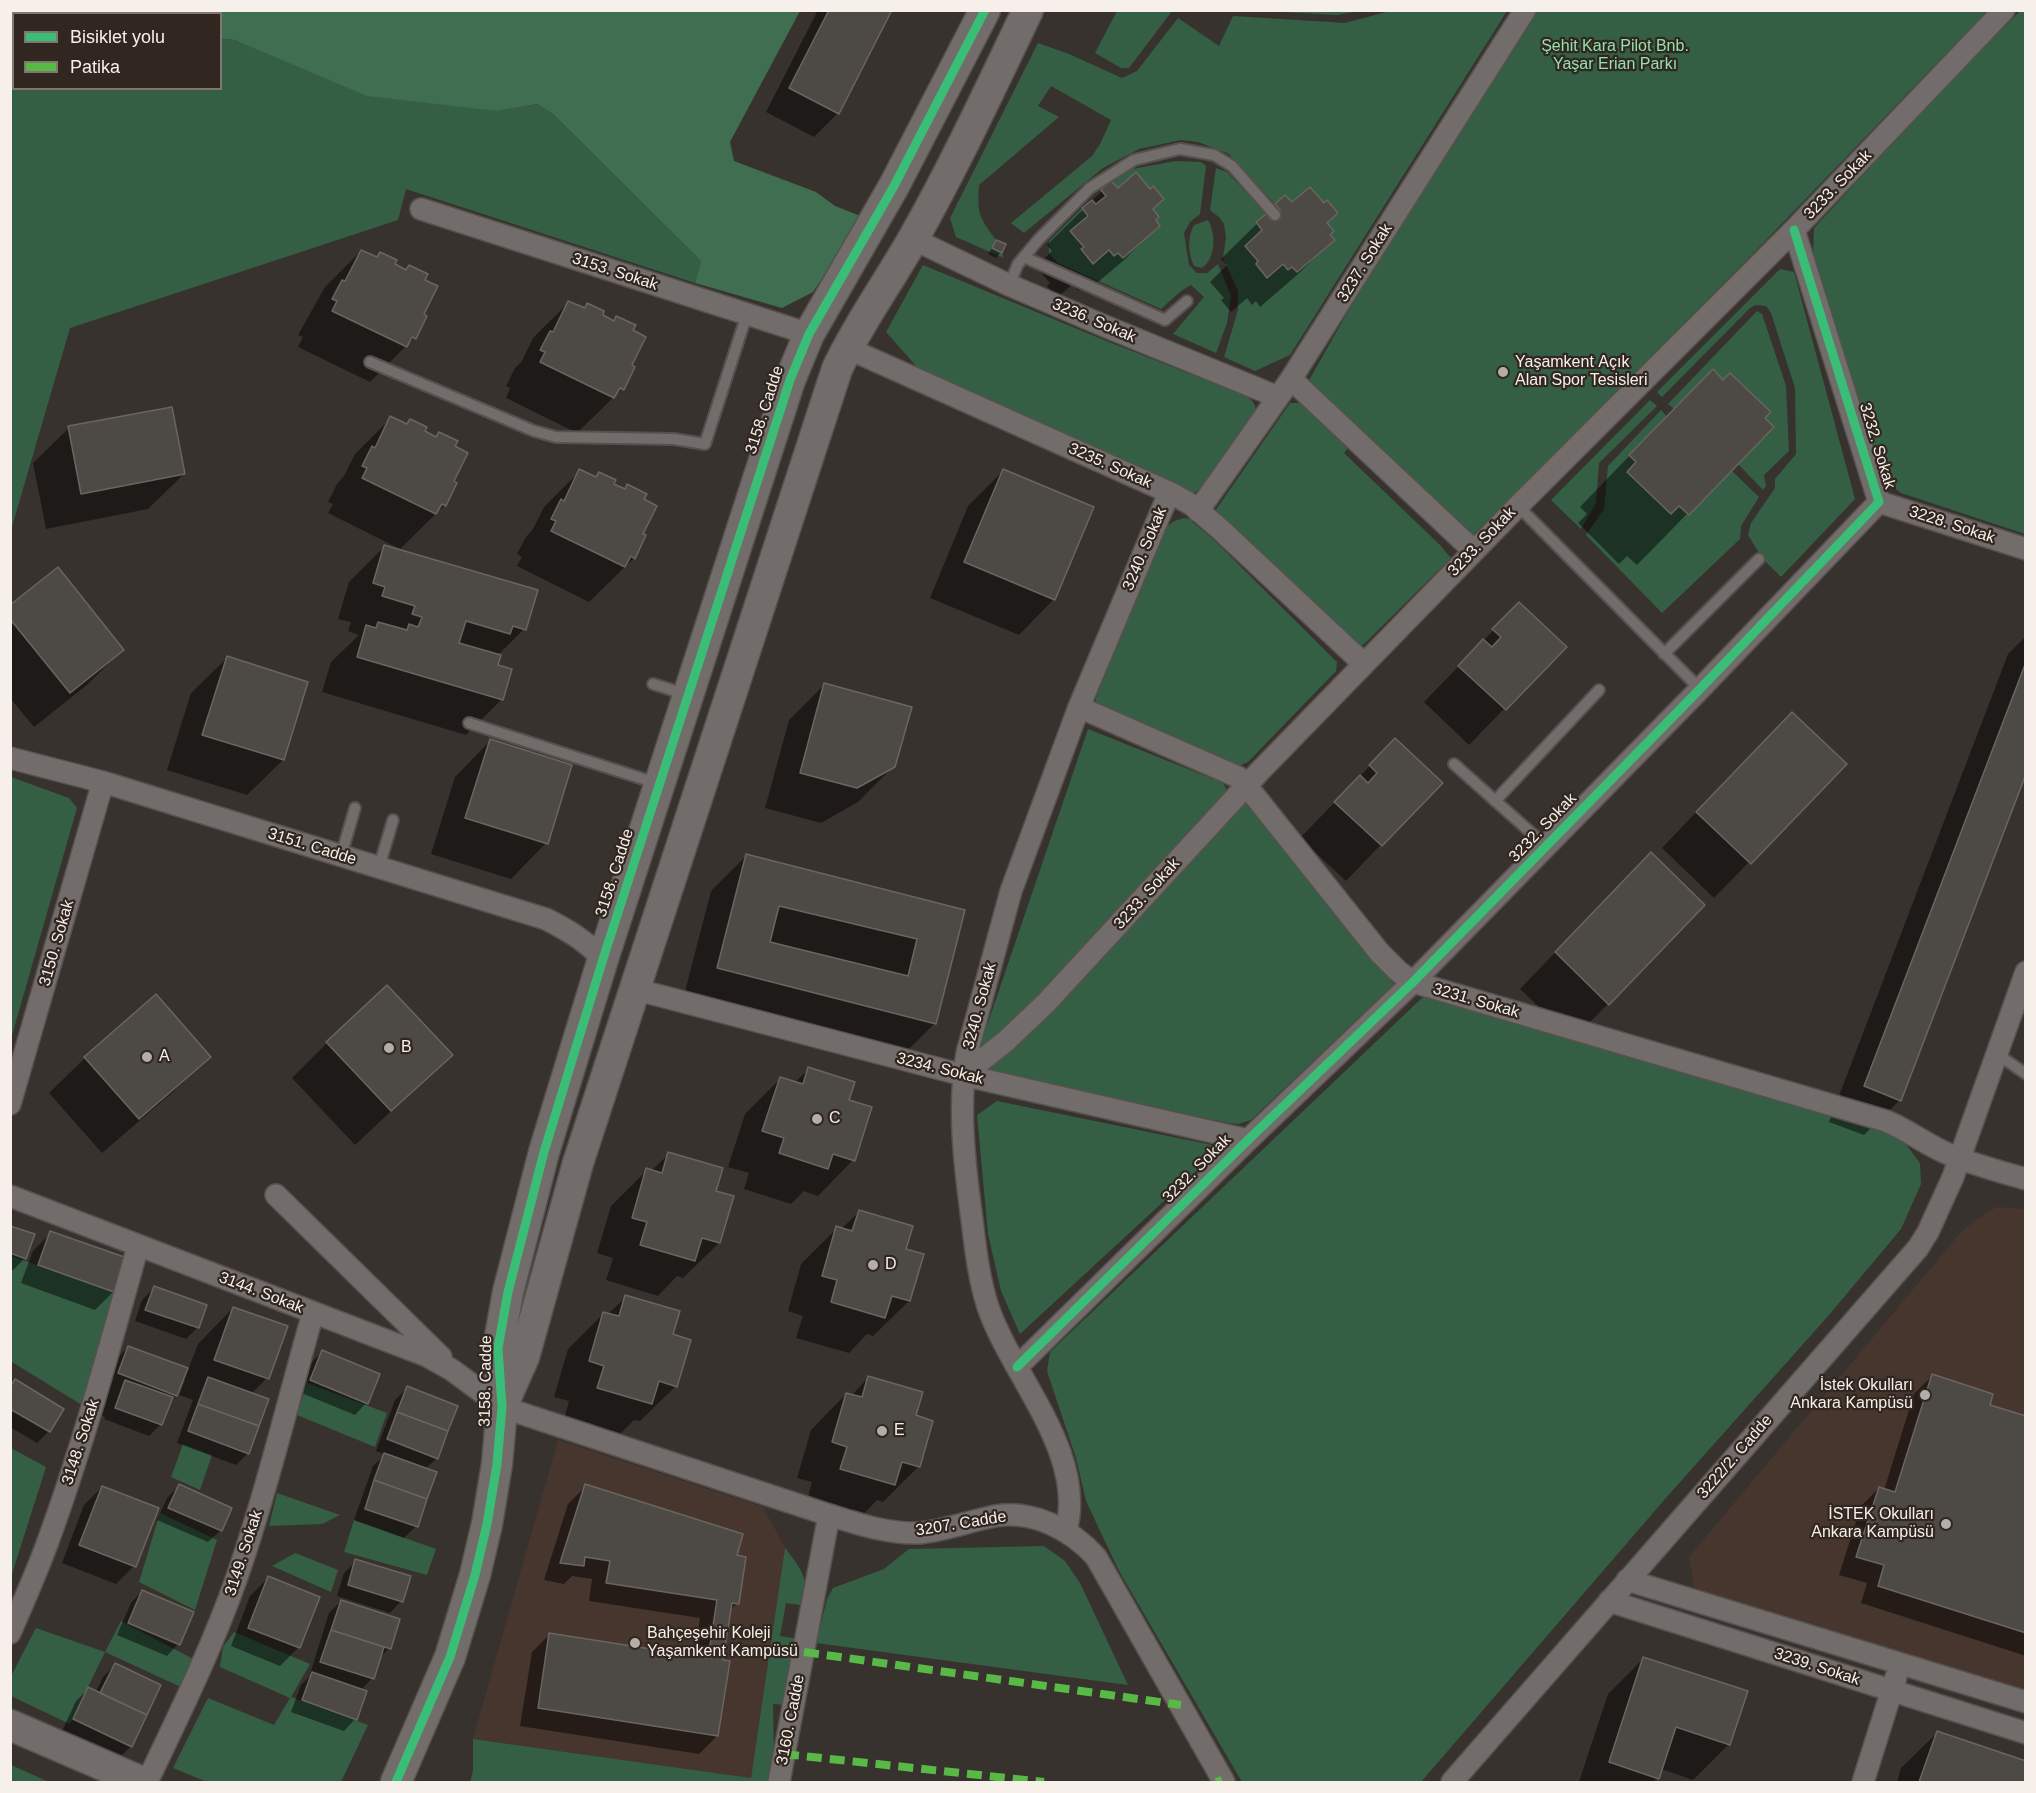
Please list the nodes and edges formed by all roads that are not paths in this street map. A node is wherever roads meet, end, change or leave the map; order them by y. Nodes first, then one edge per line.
1 (985, 10) edge
2 (1028, 10) edge
3 (1525, 10) edge
4 (2004, 10) edge
5 (421, 209) dead end
6 (1275, 214) dead end
7 (1794, 230) junction
8 (913, 239) junction
9 (1024, 257) junction
10 (1009, 285) junction
11 (1187, 301) dead end
12 (747, 314) junction
13 (808, 334) junction
14 (847, 348) junction
15 (370, 362) dead end
16 (1291, 379) junction
17 (1278, 397) junction
18 (1168, 493) junction
19 (1879, 502) junction
20 (1518, 506) junction
21 (1198, 511) junction
22 (2025, 549) edge
23 (1474, 551) junction
24 (1759, 559) dead end
25 (1664, 654) junction
26 (1364, 663) junction
27 (653, 684) dead end
28 (1700, 689) junction
29 (1599, 690) dead end
30 (688, 695) junction
31 (1079, 707) junction
32 (469, 723) dead end
33 (10, 758) edge
34 (1454, 764) dead end
35 (103, 782) junction
36 (659, 784) junction
37 (1246, 785) junction
38 (1495, 801) junction
39 (355, 808) dead end
40 (393, 820) dead end
41 (1546, 846) junction
42 (341, 856) junction
43 (379, 867) junction
44 (603, 959) junction
45 (2025, 972) edge
46 (1413, 982) junction
47 (634, 989) junction
48 (1997, 1054) junction
49 (2025, 1074) edge
50 (963, 1075) junction
51 (10, 1104) edge
52 (1248, 1140) junction
53 (1960, 1159) junction
54 (2025, 1179) edge
55 (276, 1195) dead end
56 (10, 1196) edge
57 (138, 1246) junction
58 (313, 1313) junction
59 (1017, 1367) junction
60 (463, 1378) junction
61 (502, 1407) junction
62 (829, 1515) junction
63 (1066, 1531) junction
64 (1627, 1580) junction
65 (1609, 1601) junction
66 (10, 1633) edge
67 (1900, 1664) junction
68 (1891, 1690) junction
69 (2025, 1702) edge
70 (10, 1725) edge
71 (2025, 1733) edge
72 (139, 1782) edge
73 (396, 1782) edge
74 (779, 1782) edge
75 (1224, 1782) edge
76 (1452, 1782) edge
77 (1863, 1782) edge

1 - 13 street, 3158. Cadde
2 - 8 street, 3158. Cadde
3 - 16 street, 3237. Sokak
4 - 7 street, 3233. Sokak
5 - 12 street, 3153. Sokak
6 - 9 lane
7 - 19 street, 3232. Sokak
7 - 20 street, 3233. Sokak
8 - 10 street, 3236. Sokak
8 - 14 street, 3158. Cadde
9 - 10 lane
9 - 11 lane
10 - 17 street, 3236. Sokak
12 - 13 street, 3153. Sokak
12 - 15 lane
13 - 14 street
13 - 30 street, 3158. Cadde
14 - 18 street, 3235. Sokak
14 - 47 street, 3158. Cadde
16 - 17 street, 3237. Sokak
16 - 23 street
17 - 21 street, 3237. Sokak
18 - 21 street, 3235. Sokak
18 - 31 street, 3240. Sokak
19 - 22 street, 3228. Sokak
19 - 28 street, 3232. Sokak
20 - 23 street, 3233. Sokak
20 - 25 lane
21 - 26 street, 3235. Sokak
23 - 26 street, 3233. Sokak
24 - 25 lane
25 - 28 lane
26 - 37 street, 3233. Sokak
27 - 30 lane
28 - 41 street, 3232. Sokak
29 - 38 lane
30 - 36 street, 3158. Cadde
31 - 37 street, 3231. Sokak
31 - 50 street, 3240. Sokak
32 - 36 lane
33 - 35 street, 3151. Cadde
34 - 38 lane
35 - 42 street, 3151. Cadde
35 - 51 street, 3150. Sokak
36 - 44 street, 3158. Cadde
37 - 46 street, 3231. Sokak
37 - 50 street, 3233. Sokak
38 - 41 lane
39 - 42 lane
40 - 43 lane
41 - 46 street, 3232. Sokak
42 - 43 street, 3151. Cadde
43 - 44 street, 3151. Cadde
44 - 47 street
44 - 61 street, 3158. Cadde
45 - 48 street, 3222/2. Cadde
46 - 52 street, 3232. Sokak
46 - 53 street, 3231. Sokak
47 - 50 street, 3234. Sokak
47 - 61 street, 3158. Cadde
48 - 49 lane
48 - 53 street, 3222/2. Cadde
50 - 52 street, 3234. Sokak
50 - 59 street, 3240. Sokak
52 - 59 street, 3232. Sokak
53 - 54 street, 3231. Sokak
53 - 64 street, 3222/2. Cadde
55 - 60 street
56 - 57 street, 3144. Sokak
57 - 58 street, 3144. Sokak
57 - 66 street, 3148. Sokak
58 - 60 street, 3144. Sokak
58 - 72 street, 3149. Sokak
59 - 63 street, 3240. Sokak
60 - 61 street, 3144. Sokak
61 - 62 street, 3207. Cadde
61 - 73 street, 3158. Cadde
62 - 63 street, 3207. Cadde
62 - 74 street, 3160. Cadde
63 - 75 street, 3207. Cadde
64 - 65 street, 3222/2. Cadde
64 - 67 street, 3239. Sokak
65 - 68 street, 3239. Sokak
65 - 76 street, 3222/2. Cadde
67 - 68 street
67 - 69 street, 3239. Sokak
68 - 71 street, 3239. Sokak
68 - 77 street
70 - 72 street

